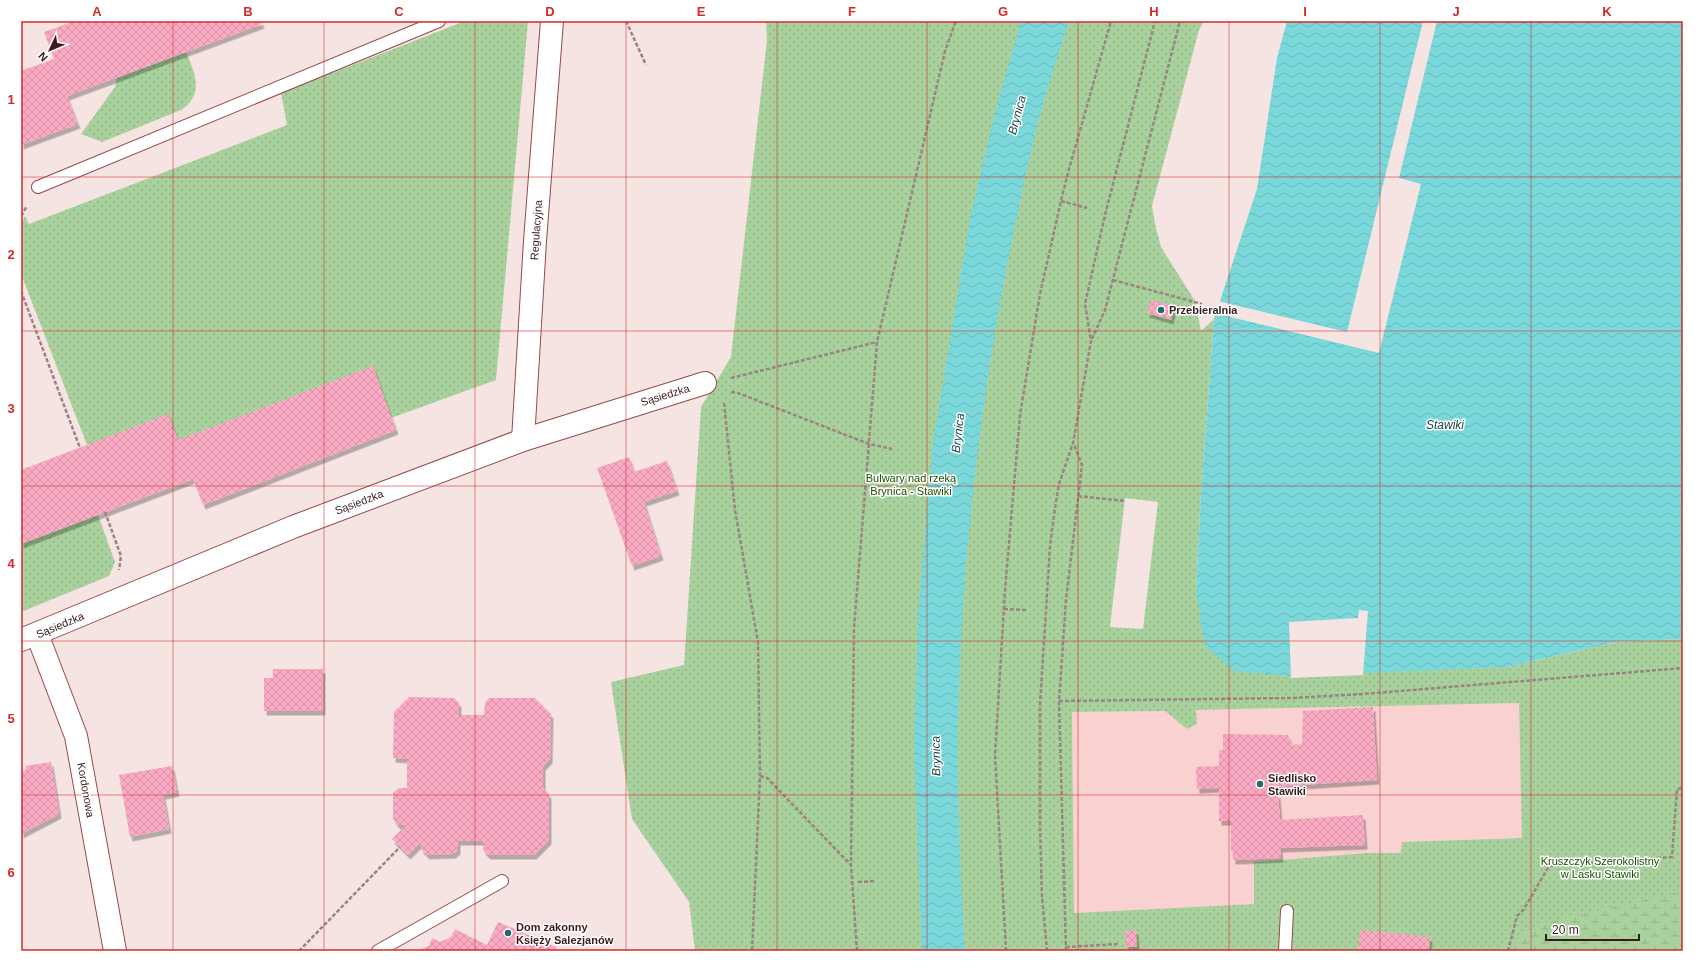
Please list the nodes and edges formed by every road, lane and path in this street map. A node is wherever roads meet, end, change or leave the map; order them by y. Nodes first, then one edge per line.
1 (439, 21) edge
2 (552, 21) edge
3 (626, 21) edge
4 (956, 21) edge
5 (1111, 21) edge
6 (1155, 21) edge
7 (1180, 21) edge
8 (646, 66) dead end
9 (38, 187) dead end
10 (1061, 202) junction
11 (1087, 208) dead end
12 (1113, 280) junction
13 (21, 292) edge
14 (1202, 304) dead end
15 (1091, 341) junction
16 (877, 342) junction
17 (716, 384) junction
18 (523, 440) junction
19 (1073, 443) junction
20 (868, 444) junction
21 (80, 448) dead end
22 (892, 449) dead end
23 (1078, 496) junction
24 (1125, 501) dead end
25 (105, 512) dead end
26 (119, 573) dead end
27 (1004, 609) junction
28 (1026, 610) dead end
29 (29, 637) edge
30 (1683, 668) edge
31 (1059, 701) junction
32 (760, 776) junction
33 (1683, 788) edge
34 (400, 847) dead end
35 (851, 865) junction
36 (502, 881) dead end
37 (875, 881) dead end
38 (858, 882) dead end
39 (1287, 911) dead end
40 (1118, 944) dead end
41 (1066, 947) junction
42 (115, 951) edge
43 (299, 951) edge
44 (378, 951) edge
45 (752, 951) edge
46 (857, 951) edge
47 (1006, 951) edge
48 (1047, 951) edge
49 (1066, 951) edge
50 (1285, 951) edge
51 (1508, 951) edge

1 - 9 lane
2 - 18 street, Regulacyjna
3 - 8 path
4 - 16 path
5 - 10 path
6 - 15 path
7 - 12 path
10 - 11 path
10 - 27 path
12 - 14 path
12 - 15 path
13 - 21 path
15 - 19 path
16 - 17 path
16 - 20 path
17 - 18 street, Sąsiedzka
17 - 20 path
17 - 32 path
18 - 29 street, Sąsiedzka
19 - 23 path
19 - 48 path
20 - 22 path
20 - 35 path
23 - 24 path
23 - 31 path
25 - 26 path
27 - 28 path
27 - 47 path
29 - 42 street, Kordonowa
30 - 31 path
31 - 41 path
32 - 35 path
32 - 45 path
33 - 51 path
34 - 43 path
35 - 46 path
36 - 44 lane
37 - 38 path
39 - 50 lane
40 - 41 path
41 - 49 path

